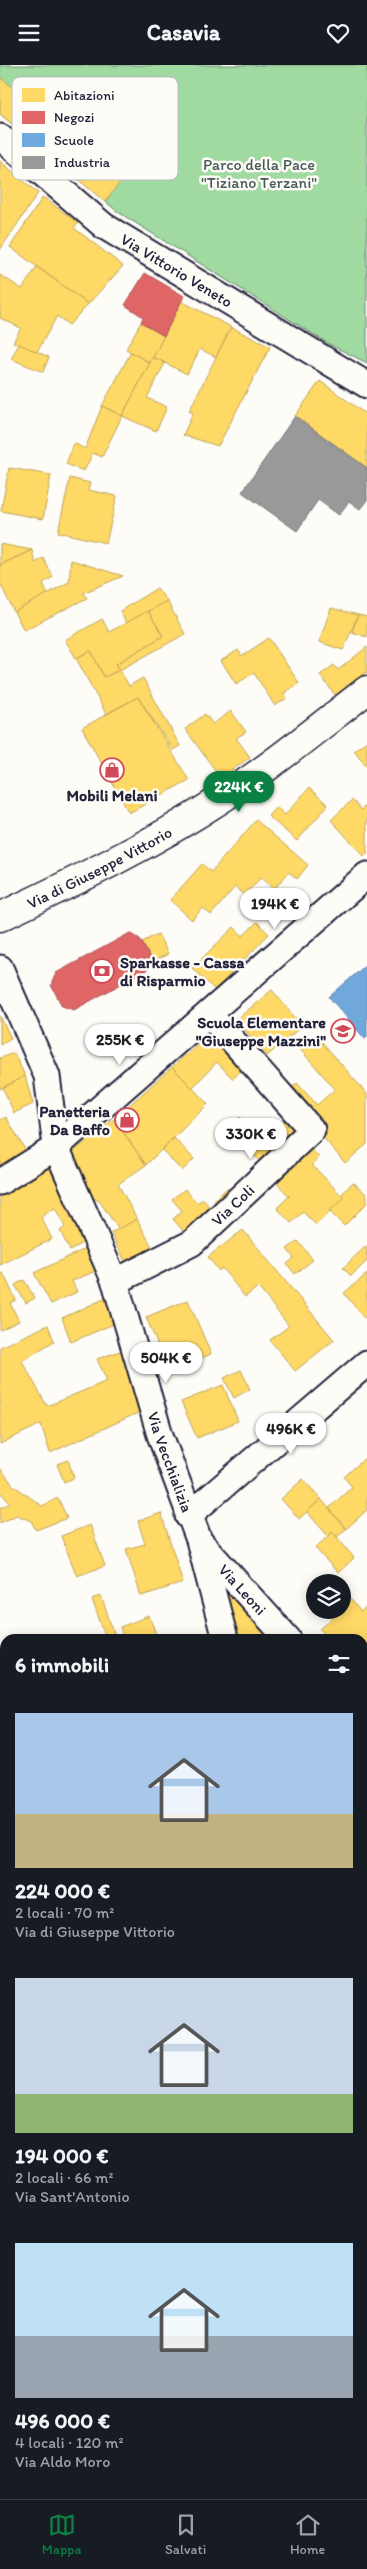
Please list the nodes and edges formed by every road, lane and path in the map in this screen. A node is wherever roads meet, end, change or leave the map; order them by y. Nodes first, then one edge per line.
1 (0, 137) edge
2 (12, 147) edge
3 (50, 180) edge
4 (367, 385) edge
5 (367, 690) edge
6 (367, 875) edge
7 (0, 917) edge
8 (0, 968) edge
9 (210, 1014) junction
10 (56, 1147) junction
11 (0, 1182) edge
12 (115, 1282) junction
13 (367, 1363) edge
14 (188, 1516) junction
15 (199, 1540) junction
16 (224, 1634) edge
17 (284, 1634) edge

1 - 2 street, Via Vittorio Veneto
3 - 4 street, Via Vittorio Veneto
5 - 7 main road, Via di Giuseppe Vittorio
6 - 9 street
8 - 10 street, Via Vecchializia
9 - 10 street
9 - 12 street, Via Coli
10 - 11 street
10 - 12 street, Via Vecchializia
12 - 14 street, Via Vecchializia
13 - 14 street
14 - 15 street, Via Vecchializia
15 - 16 street, Via Vecchializia
15 - 17 street, Via Leoni

